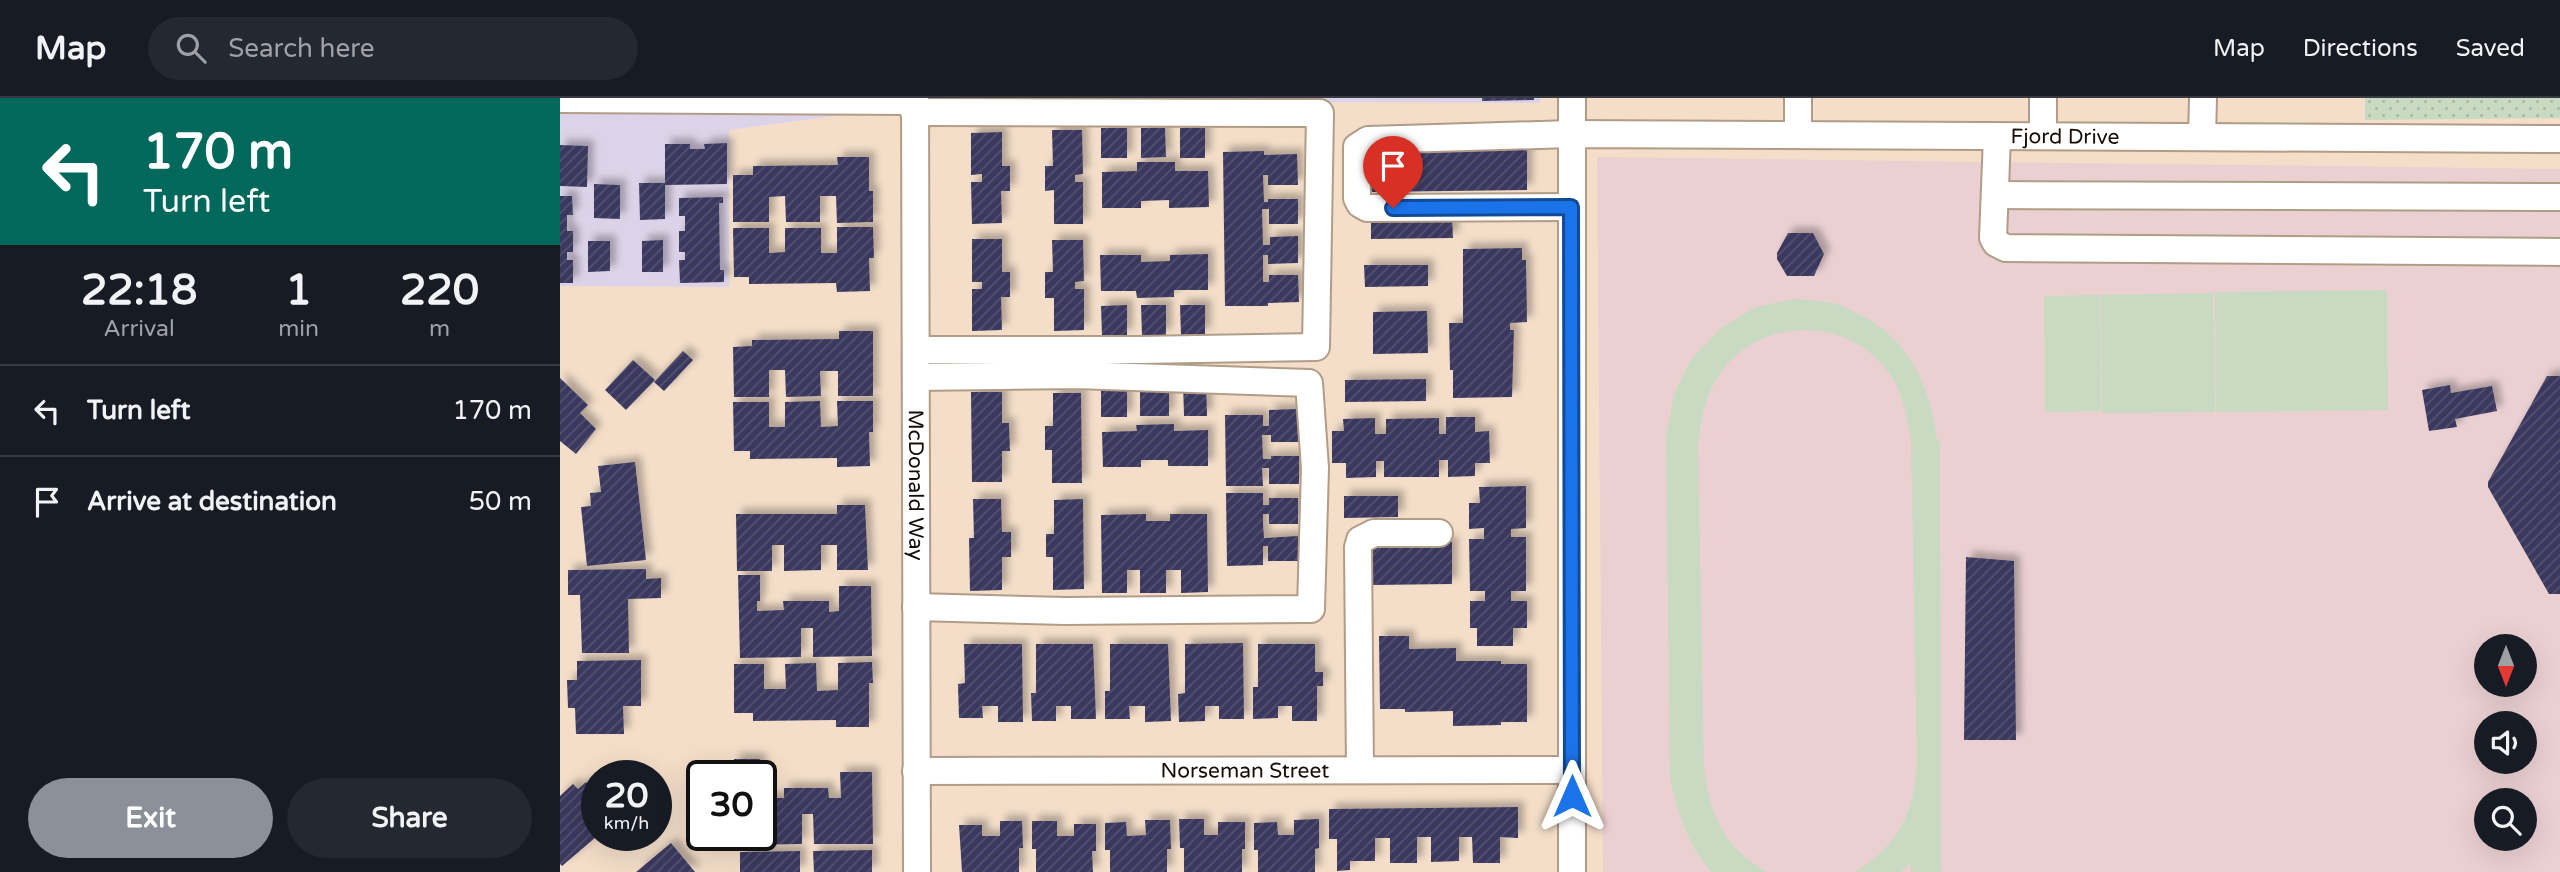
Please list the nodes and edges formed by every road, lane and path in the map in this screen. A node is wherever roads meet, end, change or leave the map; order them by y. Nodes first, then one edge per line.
1 (1572, 98) edge
2 (1798, 98) edge
3 (2043, 98) edge
4 (2203, 98) edge
5 (560, 99) edge
6 (724, 99) edge
7 (915, 103) edge
8 (1571, 134) junction
9 (1798, 135) junction
10 (1997, 136) junction
11 (2043, 136) junction
12 (2202, 137) junction
13 (2560, 139) edge
14 (1995, 195) junction
15 (2560, 197) edge
16 (1571, 207) junction
17 (2560, 252) edge
18 (917, 350) junction
19 (916, 377) junction
20 (1439, 533) dead end
21 (916, 607) junction
22 (1360, 770) junction
23 (1572, 770) junction
24 (916, 771) junction
25 (917, 872) edge
26 (1573, 872) edge

1 - 8 street
2 - 9 street
3 - 11 street
4 - 12 street
5 - 6 street
6 - 7 street
7 - 18 street, McDonald Way
7 - 18 street
8 - 9 street, Fjord Drive
8 - 16 street
8 - 16 street, Fjord Drive
9 - 10 street, Fjord Drive
10 - 11 street, Fjord Drive
10 - 14 street
11 - 12 street, Fjord Drive
12 - 13 street, Fjord Drive
14 - 15 street
14 - 17 street
16 - 23 street
18 - 19 street, McDonald Way
19 - 21 street, McDonald Way
19 - 21 street
20 - 22 street
21 - 24 street, McDonald Way
22 - 23 street, Norseman Street
22 - 24 street, Norseman Street
23 - 26 street
24 - 25 street, McDonald Way

